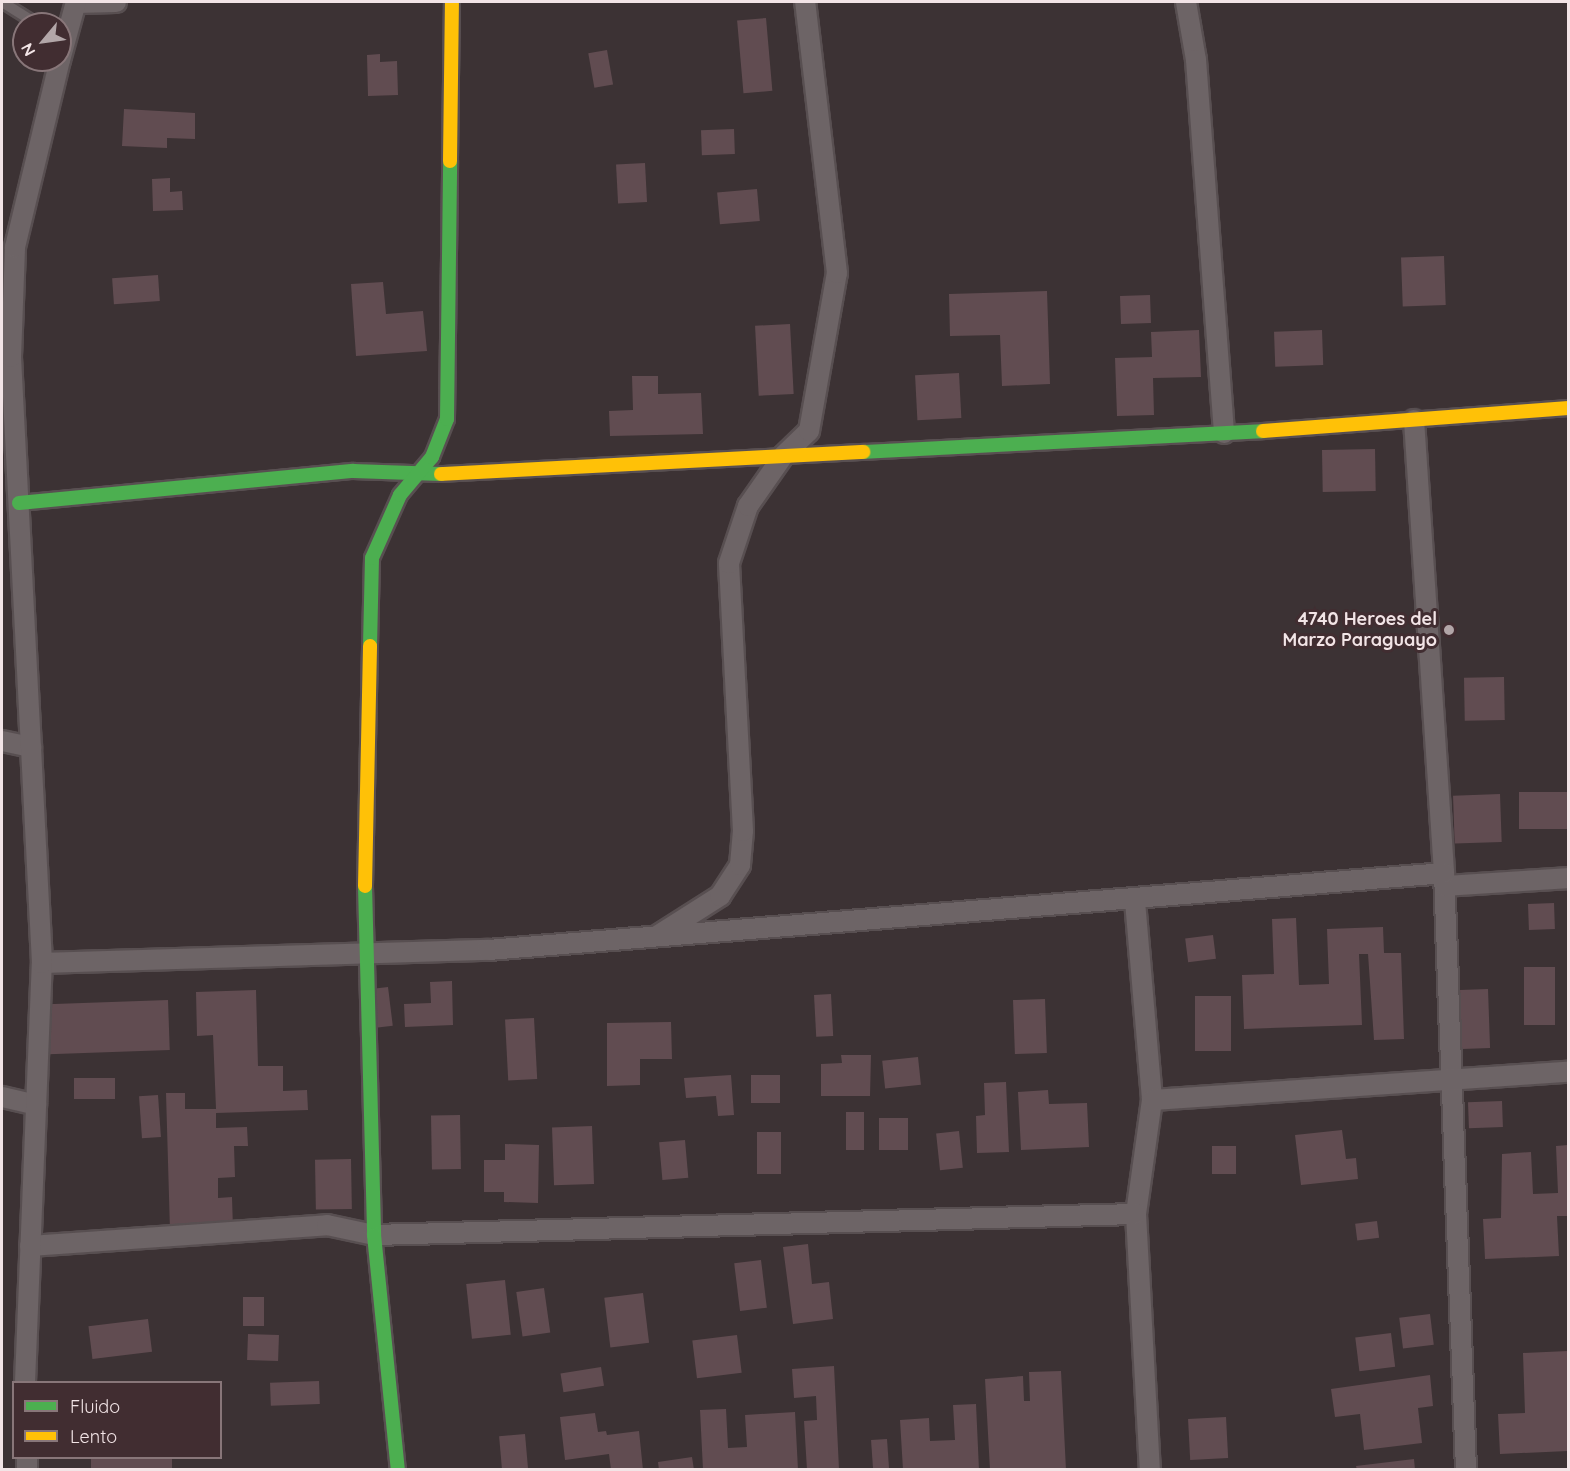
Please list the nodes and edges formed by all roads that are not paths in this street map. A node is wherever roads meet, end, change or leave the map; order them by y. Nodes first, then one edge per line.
1 (2, 2) edge
2 (76, 2) edge
3 (116, 2) edge
4 (452, 2) edge
5 (805, 2) edge
6 (1186, 2) edge
7 (18, 12) edge
8 (56, 72) edge
9 (1569, 408) edge
10 (1414, 420) junction
11 (1224, 433) junction
12 (783, 456) junction
13 (414, 476) junction
14 (19, 503) junction
15 (2, 741) edge
16 (32, 747) junction
17 (1569, 878) edge
18 (1444, 880) junction
19 (1135, 901) junction
20 (655, 937) junction
21 (363, 954) junction
22 (42, 963) junction
23 (1569, 1072) edge
24 (1451, 1081) junction
25 (2, 1097) edge
26 (1152, 1100) junction
27 (36, 1105) junction
28 (1136, 1214) junction
29 (374, 1235) junction
30 (30, 1246) junction
31 (25, 1381) edge
32 (398, 1470) edge
33 (1150, 1470) edge
34 (1466, 1470) edge

1 - 7 lane
2 - 3 street
4 - 13 street
5 - 12 street
6 - 11 street
8 - 14 street
9 - 10 street
10 - 11 street
10 - 18 street
11 - 12 street
12 - 13 street
12 - 20 street
13 - 14 street
13 - 21 street
14 - 16 street
15 - 16 street
16 - 22 street
17 - 18 street
18 - 19 street
18 - 24 street
19 - 20 street
19 - 26 street
20 - 21 street
21 - 22 street
21 - 29 street
22 - 27 street
23 - 24 street
24 - 26 street
24 - 34 street
25 - 27 street
26 - 28 street
27 - 30 street
28 - 29 street
28 - 33 street
29 - 30 street
29 - 32 street
30 - 31 street

